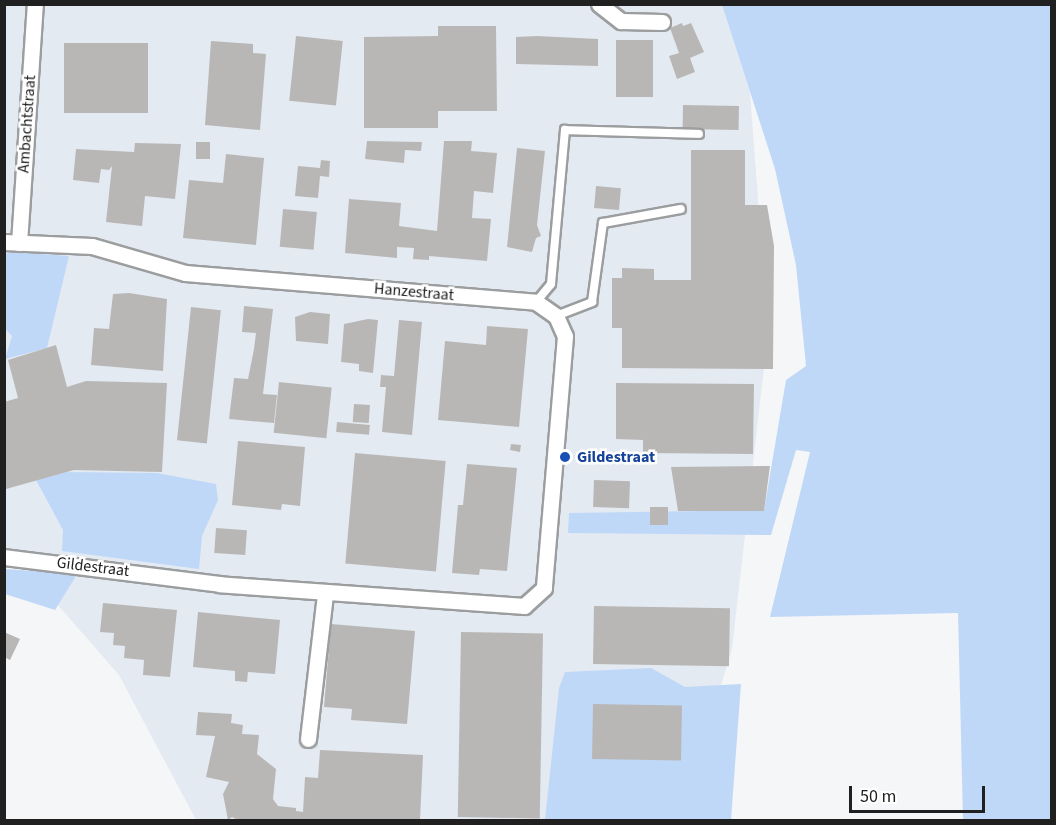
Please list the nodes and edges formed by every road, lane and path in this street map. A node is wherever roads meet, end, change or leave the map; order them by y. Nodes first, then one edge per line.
1 (35, 4) edge
2 (599, 4) edge
3 (662, 22) dead end
4 (699, 134) dead end
5 (681, 209) dead end
6 (12, 243) edge
7 (536, 302) junction
8 (556, 316) junction
9 (4, 557) edge
10 (325, 594) junction
11 (308, 739) dead end

1 - 6 street, Ambachtstraat
2 - 3 street
4 - 7 lane
5 - 8 lane
6 - 7 street, Hanzestraat
7 - 8 street
8 - 10 street, Gildestraat
9 - 10 street, Gildestraat
10 - 11 street

